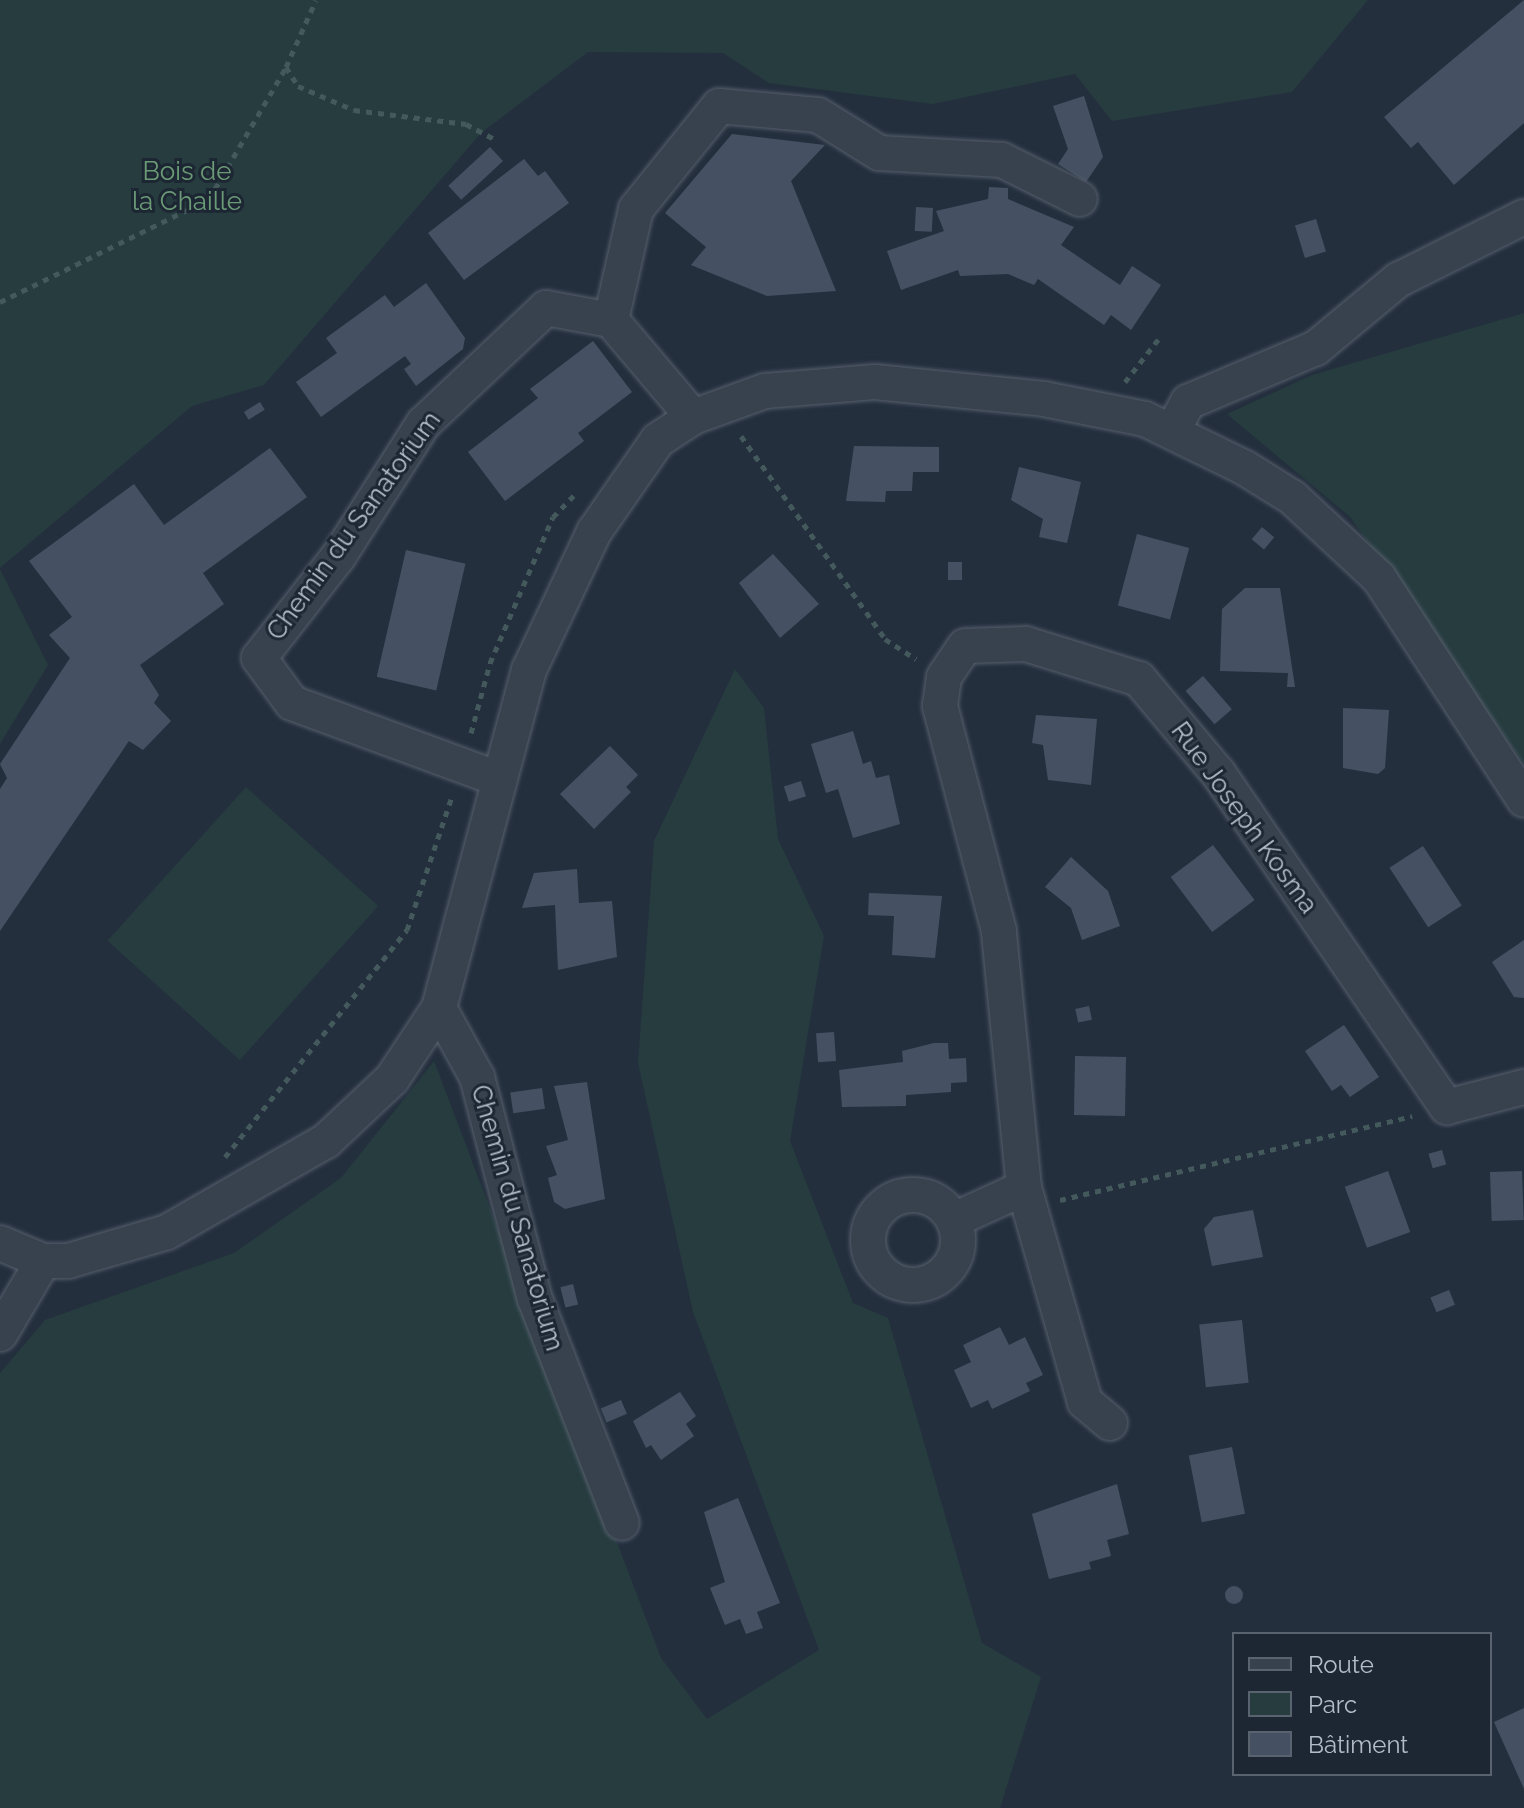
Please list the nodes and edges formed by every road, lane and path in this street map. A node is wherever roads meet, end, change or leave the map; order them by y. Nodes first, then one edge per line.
1 (316, 0) edge
2 (286, 67) junction
3 (494, 139) dead end
4 (1080, 199) dead end
5 (1524, 217) edge
6 (0, 302) edge
7 (611, 320) junction
8 (1161, 336) dead end
9 (1113, 380) dead end
10 (1125, 382) junction
11 (1136, 386) dead end
12 (706, 411) junction
13 (1173, 430) junction
14 (584, 485) dead end
15 (944, 677) junction
16 (462, 766) junction
17 (496, 778) junction
18 (1524, 800) edge
19 (439, 1008) junction
20 (1524, 1087) edge
21 (1447, 1107) junction
22 (225, 1157) dead end
23 (1024, 1188) junction
24 (1065, 1199) dead end
25 (954, 1220) dead end
26 (0, 1243) edge
27 (43, 1261) junction
28 (0, 1334) edge
29 (1110, 1423) dead end
30 (622, 1523) dead end

1 - 2 path
2 - 3 path
2 - 6 path
4 - 7 street
5 - 13 street
7 - 12 street
7 - 16 street, Chemin du Sanatorium
8 - 10 path
9 - 10 path
10 - 11 path
12 - 13 street
12 - 15 path
12 - 17 street
13 - 18 street
14 - 16 path
15 - 21 street, Rue Joseph Kosma
15 - 23 street
16 - 17 street, Chemin du Sanatorium
16 - 22 path
17 - 19 street
19 - 27 street
19 - 30 street, Chemin du Sanatorium
20 - 21 street
21 - 24 path
23 - 25 street
23 - 29 street
26 - 27 street
27 - 28 street

